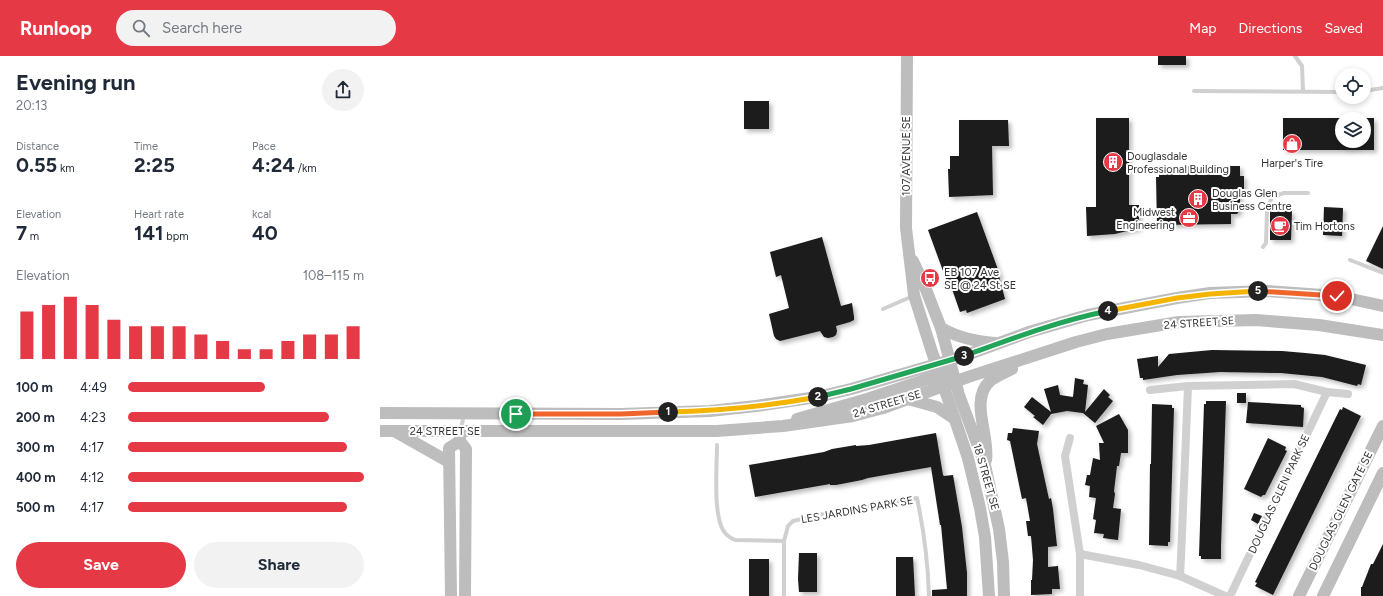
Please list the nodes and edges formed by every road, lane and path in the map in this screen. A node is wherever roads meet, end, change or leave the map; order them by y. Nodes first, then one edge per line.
1 (907, 56) edge
2 (1295, 56) edge
3 (1383, 88) edge
4 (1371, 90) edge
5 (1194, 91) dead end
6 (1303, 91) junction
7 (1335, 92) edge
8 (1308, 193) dead end
9 (1263, 247) dead end
10 (910, 255) junction
11 (1350, 260) dead end
12 (1383, 273) edge
13 (914, 295) junction
14 (1383, 306) edge
15 (882, 309) dead end
16 (941, 328) junction
17 (1377, 334) edge
18 (1383, 341) edge
19 (1000, 343) junction
20 (1040, 354) junction
21 (951, 360) junction
22 (940, 375) junction
23 (955, 382) junction
24 (1188, 386) junction
25 (1150, 390) dead end
26 (1327, 392) junction
27 (1348, 394) dead end
28 (908, 399) junction
29 (380, 414) edge
30 (464, 414) junction
31 (955, 419) junction
32 (783, 426) junction
33 (1383, 426) edge
34 (380, 431) edge
35 (395, 431) junction
36 (460, 436) junction
37 (1070, 438) dead end
38 (717, 445) dead end
39 (449, 462) junction
40 (985, 465) junction
41 (1383, 473) edge
42 (784, 541) junction
43 (1080, 554) junction
44 (1180, 576) junction
45 (451, 596) edge
46 (465, 596) edge
47 (784, 596) edge
48 (929, 596) edge
49 (989, 596) edge
50 (1004, 596) edge
51 (1080, 596) edge
52 (1225, 596) edge
53 (1230, 596) edge
54 (1298, 596) edge
55 (1323, 596) edge

1 - 10 main road, 107 AVENUE SE
2 - 6 lane
3 - 4 lane
5 - 6 lane
6 - 7 lane
8 - 9 lane
10 - 13 main road, 107 AVENUE SE
10 - 16 main road, 107 AVENUE SE
11 - 12 lane
13 - 15 lane
13 - 22 main road, 107 AVENUE SE
14 - 19 main road, 24 STREET SE
16 - 19 main road
16 - 21 main road, 107 AVENUE SE
17 - 18 main road
17 - 20 main road, 24 STREET SE
19 - 21 main road, 24 STREET SE
20 - 23 main road, 24 STREET SE
20 - 40 main road
21 - 22 main road, 24 STREET SE
21 - 23 main road, 18 STREET SE
22 - 23 main road, 24 STREET SE
22 - 28 main road, 24 STREET SE
22 - 30 main road, 24 STREET SE
22 - 31 main road, 18 STREET SE
22 - 32 main road
23 - 40 main road, 18 STREET SE
24 - 25 street
24 - 26 street
24 - 44 street
26 - 27 street
26 - 53 street, DOUGLAS GLEN PARK SE
28 - 31 main road
28 - 32 main road, 24 STREET SE
29 - 30 main road, 24 STREET SE
30 - 36 lane
31 - 49 main road, 18 STREET SE
32 - 36 main road, 24 STREET SE
33 - 54 main road, DOUGLAS GLEN GATE SE
34 - 35 main road, 24 STREET SE
35 - 36 main road, 24 STREET SE
35 - 39 main road
36 - 39 main road
36 - 46 main road
37 - 43 street
38 - 42 lane
39 - 45 main road
40 - 50 main road, 18 STREET SE
41 - 55 main road, DOUGLAS GLEN GATE SE
42 - 47 lane, LES JARDINS PARK SE
42 - 48 lane, LES JARDINS PARK SE
43 - 44 street
43 - 51 street
44 - 52 street

